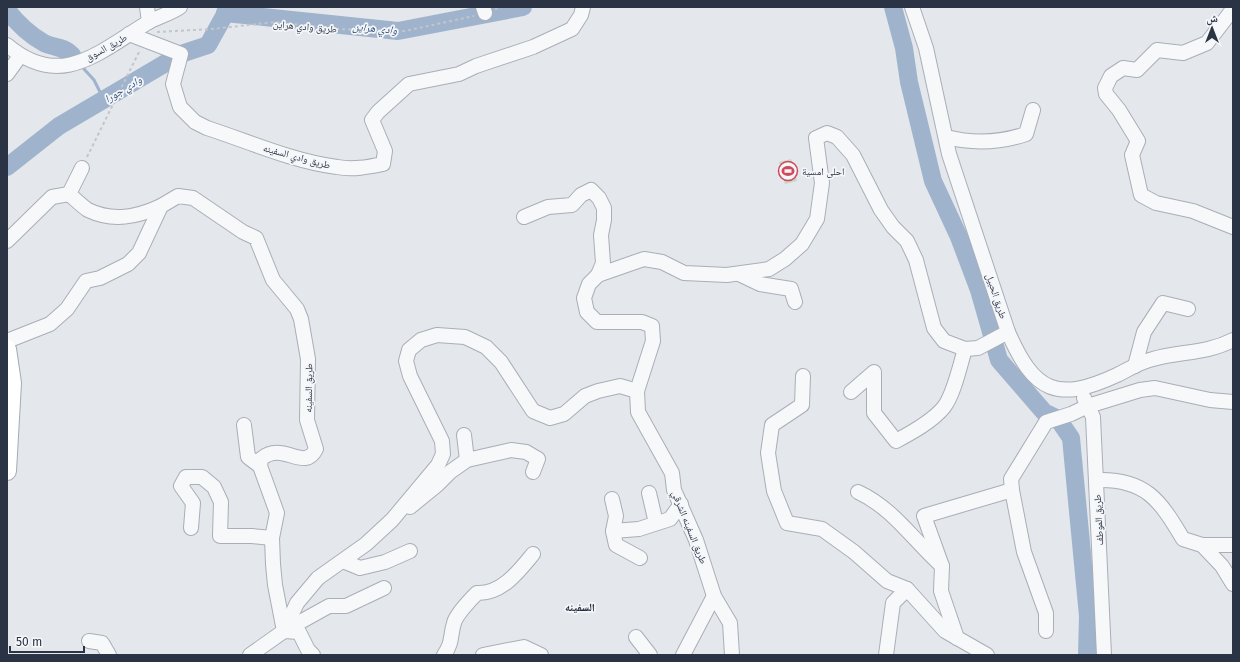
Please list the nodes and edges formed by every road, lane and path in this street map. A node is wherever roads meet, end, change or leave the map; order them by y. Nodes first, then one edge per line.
1 (147, 7) edge
2 (180, 7) edge
3 (502, 7) edge
4 (583, 7) edge
5 (912, 7) edge
6 (1233, 9) edge
7 (484, 10) edge
8 (150, 27) junction
9 (129, 34) junction
10 (7, 45) edge
11 (20, 56) junction
12 (7, 74) edge
13 (1033, 110) dead end
14 (946, 137) junction
15 (82, 168) joint
16 (69, 194) junction
17 (161, 206) junction
18 (524, 217) dead end
19 (1233, 228) edge
20 (7, 241) edge
21 (739, 274) junction
22 (598, 275) junction
23 (795, 302) dead end
24 (1188, 309) dead end
25 (1008, 332) junction
26 (1233, 340) edge
27 (7, 341) edge
28 (7, 349) edge
29 (965, 349) junction
30 (1135, 366) junction
31 (803, 376) dead end
32 (1080, 389) junction
33 (637, 391) junction
34 (851, 392) dead end
35 (1233, 402) edge
36 (1088, 406) junction
37 (244, 425) dead end
38 (464, 435) dead end
39 (467, 460) junction
40 (260, 466) junction
41 (7, 471) edge
42 (533, 472) dead end
43 (1096, 480) junction
44 (1012, 490) junction
45 (858, 492) dead end
46 (649, 493) dead end
47 (612, 499) dead end
48 (681, 504) junction
49 (392, 520) junction
50 (656, 523) junction
51 (191, 528) dead end
52 (613, 531) junction
53 (272, 538) junction
54 (1202, 545) junction
55 (1233, 545) edge
56 (410, 551) dead end
57 (534, 554) dead end
58 (640, 558) dead end
59 (344, 562) junction
60 (942, 566) junction
61 (1233, 584) edge
62 (384, 588) dead end
63 (907, 589) junction
64 (714, 596) junction
65 (284, 631) junction
66 (1046, 631) dead end
67 (636, 637) dead end
68 (957, 638) junction
69 (89, 641) dead end
70 (972, 650) edge
71 (109, 655) edge
72 (250, 655) edge
73 (313, 655) edge
74 (444, 655) edge
75 (483, 655) edge
76 (541, 655) edge
77 (650, 655) edge
78 (683, 655) edge
79 (732, 655) edge
80 (886, 655) edge
81 (987, 655) edge
82 (1104, 655) edge

1 - 8 street
2 - 8 street, طريق السوق
3 - 7 path, طريق وادي هراين
4 - 9 street, طريق وادي السفينه
5 - 14 street, طريق الحبيل
6 - 19 street
7 - 8 path, طريق وادي هراين
8 - 9 street, طريق السوق
9 - 11 street, طريق السوق
9 - 15 path
10 - 11 street, طريق السوق
11 - 12 street
13 - 14 street
14 - 25 street, طريق الحبيل
15 - 16 street
16 - 17 street, طريق السفينه
16 - 20 street
17 - 27 street
17 - 40 street, طريق السفينه
18 - 22 street
21 - 22 street
21 - 23 street
21 - 29 street
22 - 33 street, طريق السفينه الشرقي
24 - 30 street
25 - 29 street
25 - 32 street, طريق الحبيل
26 - 30 street, طريق الحبيل
28 - 41 main road
29 - 34 street
30 - 32 street, طريق الحبيل
31 - 63 street
32 - 36 street, طريق الموطف
33 - 48 street, طريق السفينه الشرقي
33 - 49 street
35 - 36 street
36 - 43 street, طريق الموطف
36 - 44 street
37 - 40 street
38 - 39 street
39 - 42 street
39 - 49 street
40 - 53 street
43 - 54 street
43 - 82 street, طريق الموطف
44 - 60 street
44 - 66 street
45 - 60 street
46 - 50 street
47 - 52 street
48 - 50 street
48 - 64 street, طريق السفينه الشرقي
49 - 59 street
50 - 52 street
51 - 53 street
52 - 58 street
53 - 65 street
54 - 55 street
54 - 61 street
56 - 59 street
57 - 74 street
59 - 65 street
60 - 68 street
62 - 65 street
63 - 68 street
63 - 80 street
64 - 78 street
64 - 79 street, طريق السفينه الشرقي
65 - 72 street
65 - 73 street
67 - 77 street
68 - 70 street
69 - 71 street
70 - 81 street
75 - 76 street

